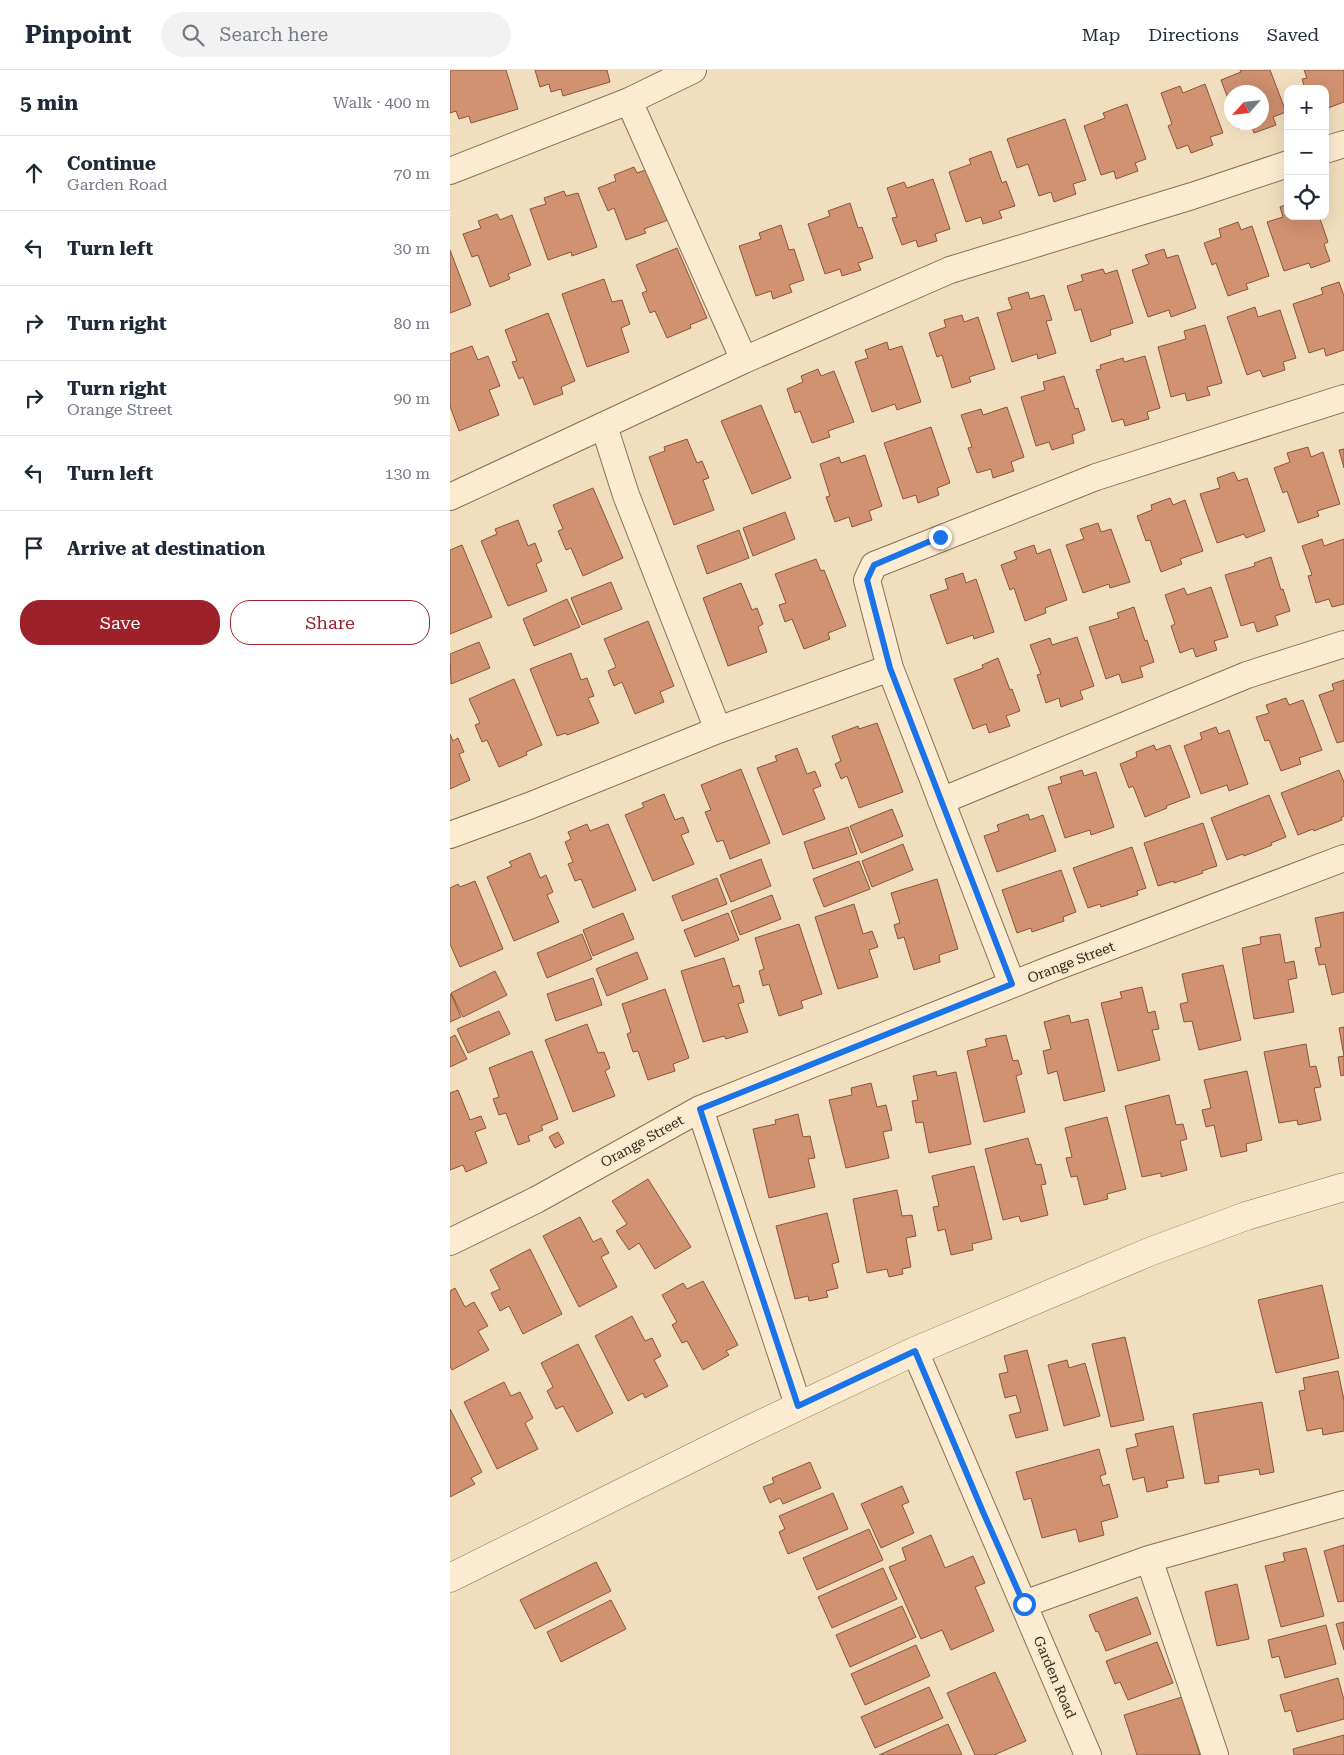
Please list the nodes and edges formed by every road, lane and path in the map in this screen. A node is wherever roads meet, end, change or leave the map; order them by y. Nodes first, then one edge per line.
1 (693, 70) edge
2 (629, 101) junction
3 (1344, 144) edge
4 (1329, 149) edge
5 (1284, 165) edge
6 (450, 171) edge
7 (744, 360) junction
8 (1344, 398) edge
9 (604, 426) junction
10 (450, 497) edge
11 (1344, 644) edge
12 (890, 668) junction
13 (718, 730) junction
14 (941, 801) junction
15 (450, 835) edge
16 (1344, 858) edge
17 (1012, 984) junction
18 (700, 1109) junction
19 (1344, 1187) edge
20 (450, 1242) edge
21 (915, 1351) junction
22 (798, 1406) junction
23 (1344, 1504) edge
24 (1149, 1559) junction
25 (450, 1578) edge
26 (1024, 1604) junction
27 (1088, 1755) edge
28 (1215, 1755) edge

1 - 2 street
2 - 6 street
2 - 7 street
3 - 4 street
5 - 7 street
7 - 9 street
8 - 12 street
9 - 10 street
9 - 13 street
11 - 14 street
12 - 13 street
12 - 14 street
13 - 15 street
14 - 17 street
16 - 17 street, Orange Street
17 - 18 street, Orange Street
18 - 20 street, Orange Street
18 - 22 street
19 - 21 street
21 - 22 street
21 - 26 street, Garden Road
22 - 25 street
23 - 24 street
24 - 26 street
24 - 28 street
26 - 27 street, Garden Road

